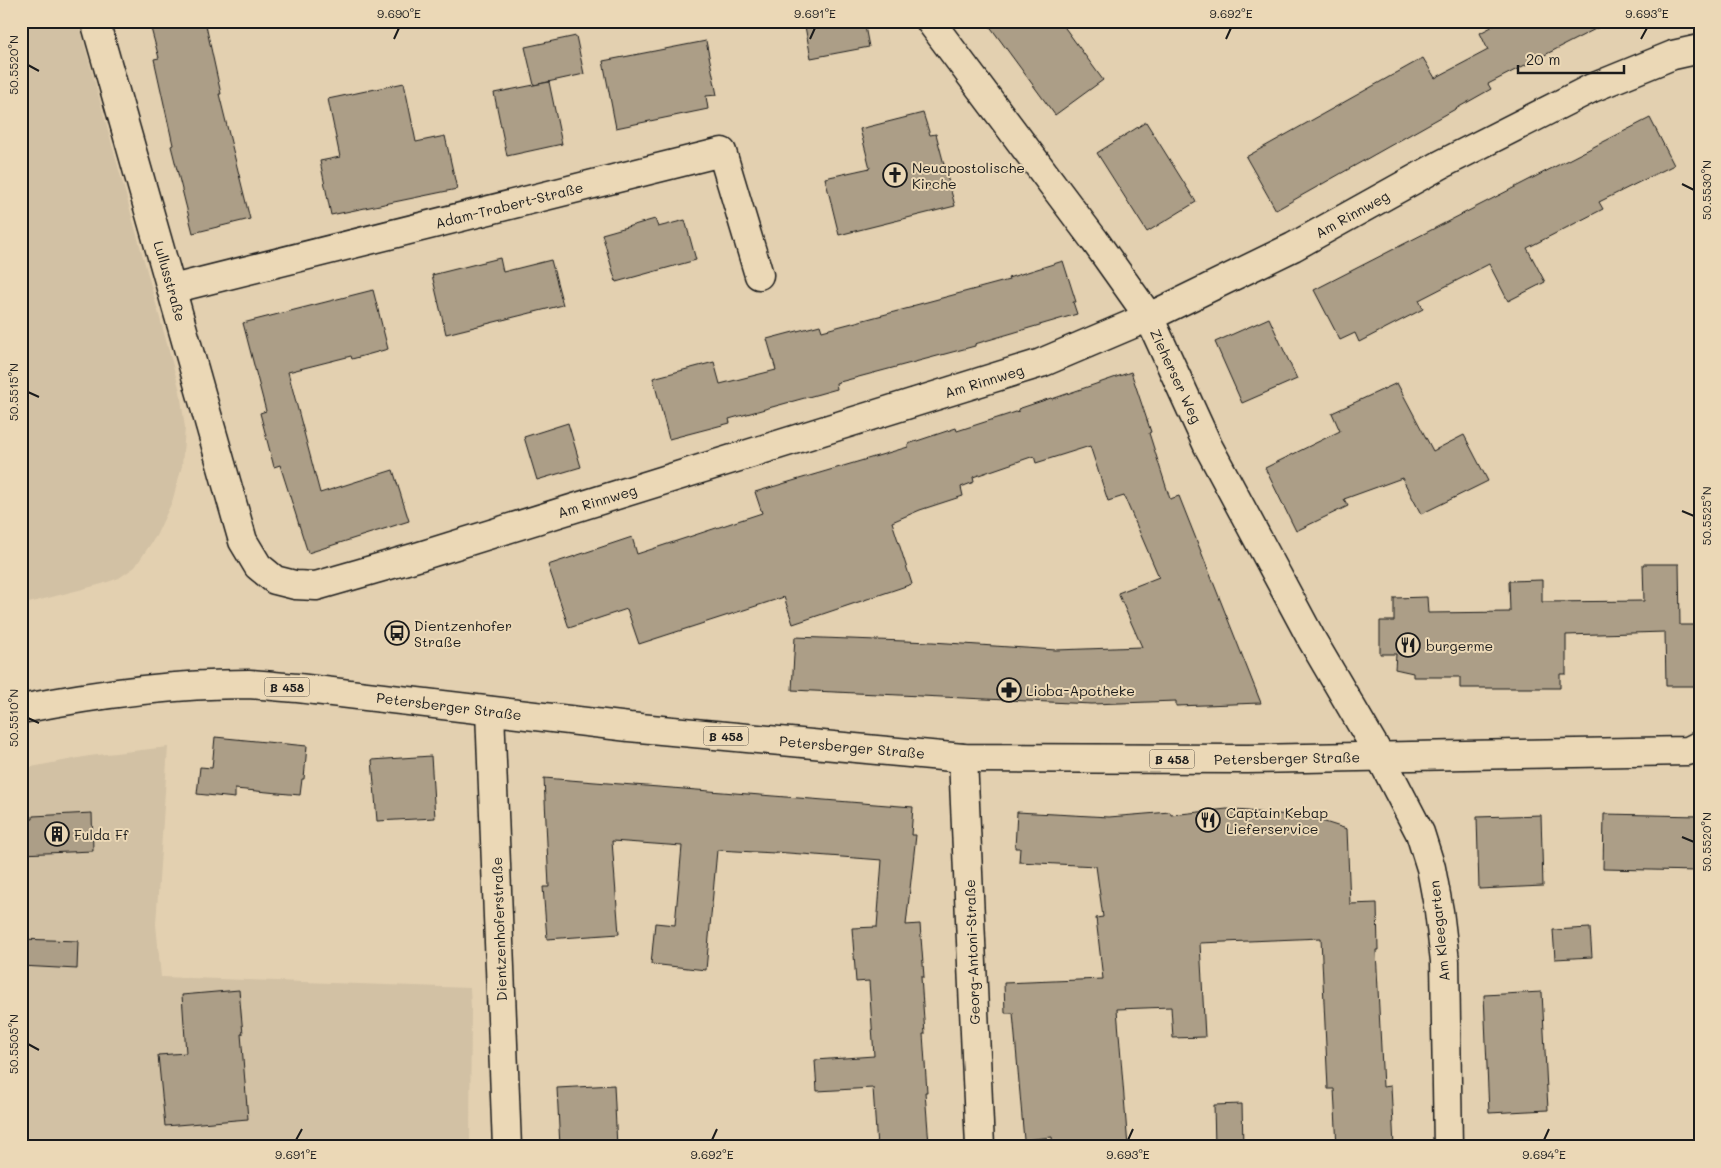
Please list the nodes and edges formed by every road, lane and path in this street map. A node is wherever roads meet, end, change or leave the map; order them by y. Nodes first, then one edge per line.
1 (95, 21) edge
2 (930, 21) edge
3 (1700, 49) edge
4 (759, 275) dead end
5 (172, 289) junction
6 (1148, 317) junction
7 (243, 541) joint
8 (21, 709) edge
9 (490, 711) junction
10 (1696, 751) edge
11 (1380, 756) junction
12 (963, 758) junction
13 (507, 1147) edge
14 (980, 1147) edge
15 (1448, 1147) edge

1 - 5 street, Lullusstraße
2 - 6 street, Zieherser Weg
3 - 6 street, Am Rinnweg
4 - 5 street, Adam-Trabert-Straße
5 - 7 street, Lullusstraße
6 - 7 street, Am Rinnweg
6 - 11 street, Zieherser Weg
8 - 9 street, Petersberger Straße / B 458
9 - 12 street, Petersberger Straße / B 458
9 - 13 street, Dientzenhoferstraße
10 - 11 street, Petersberger Straße / B 458
11 - 12 street, Petersberger Straße / B 458
11 - 15 street, Am Kleegarten
12 - 14 street, Georg-Antoni-Straße

